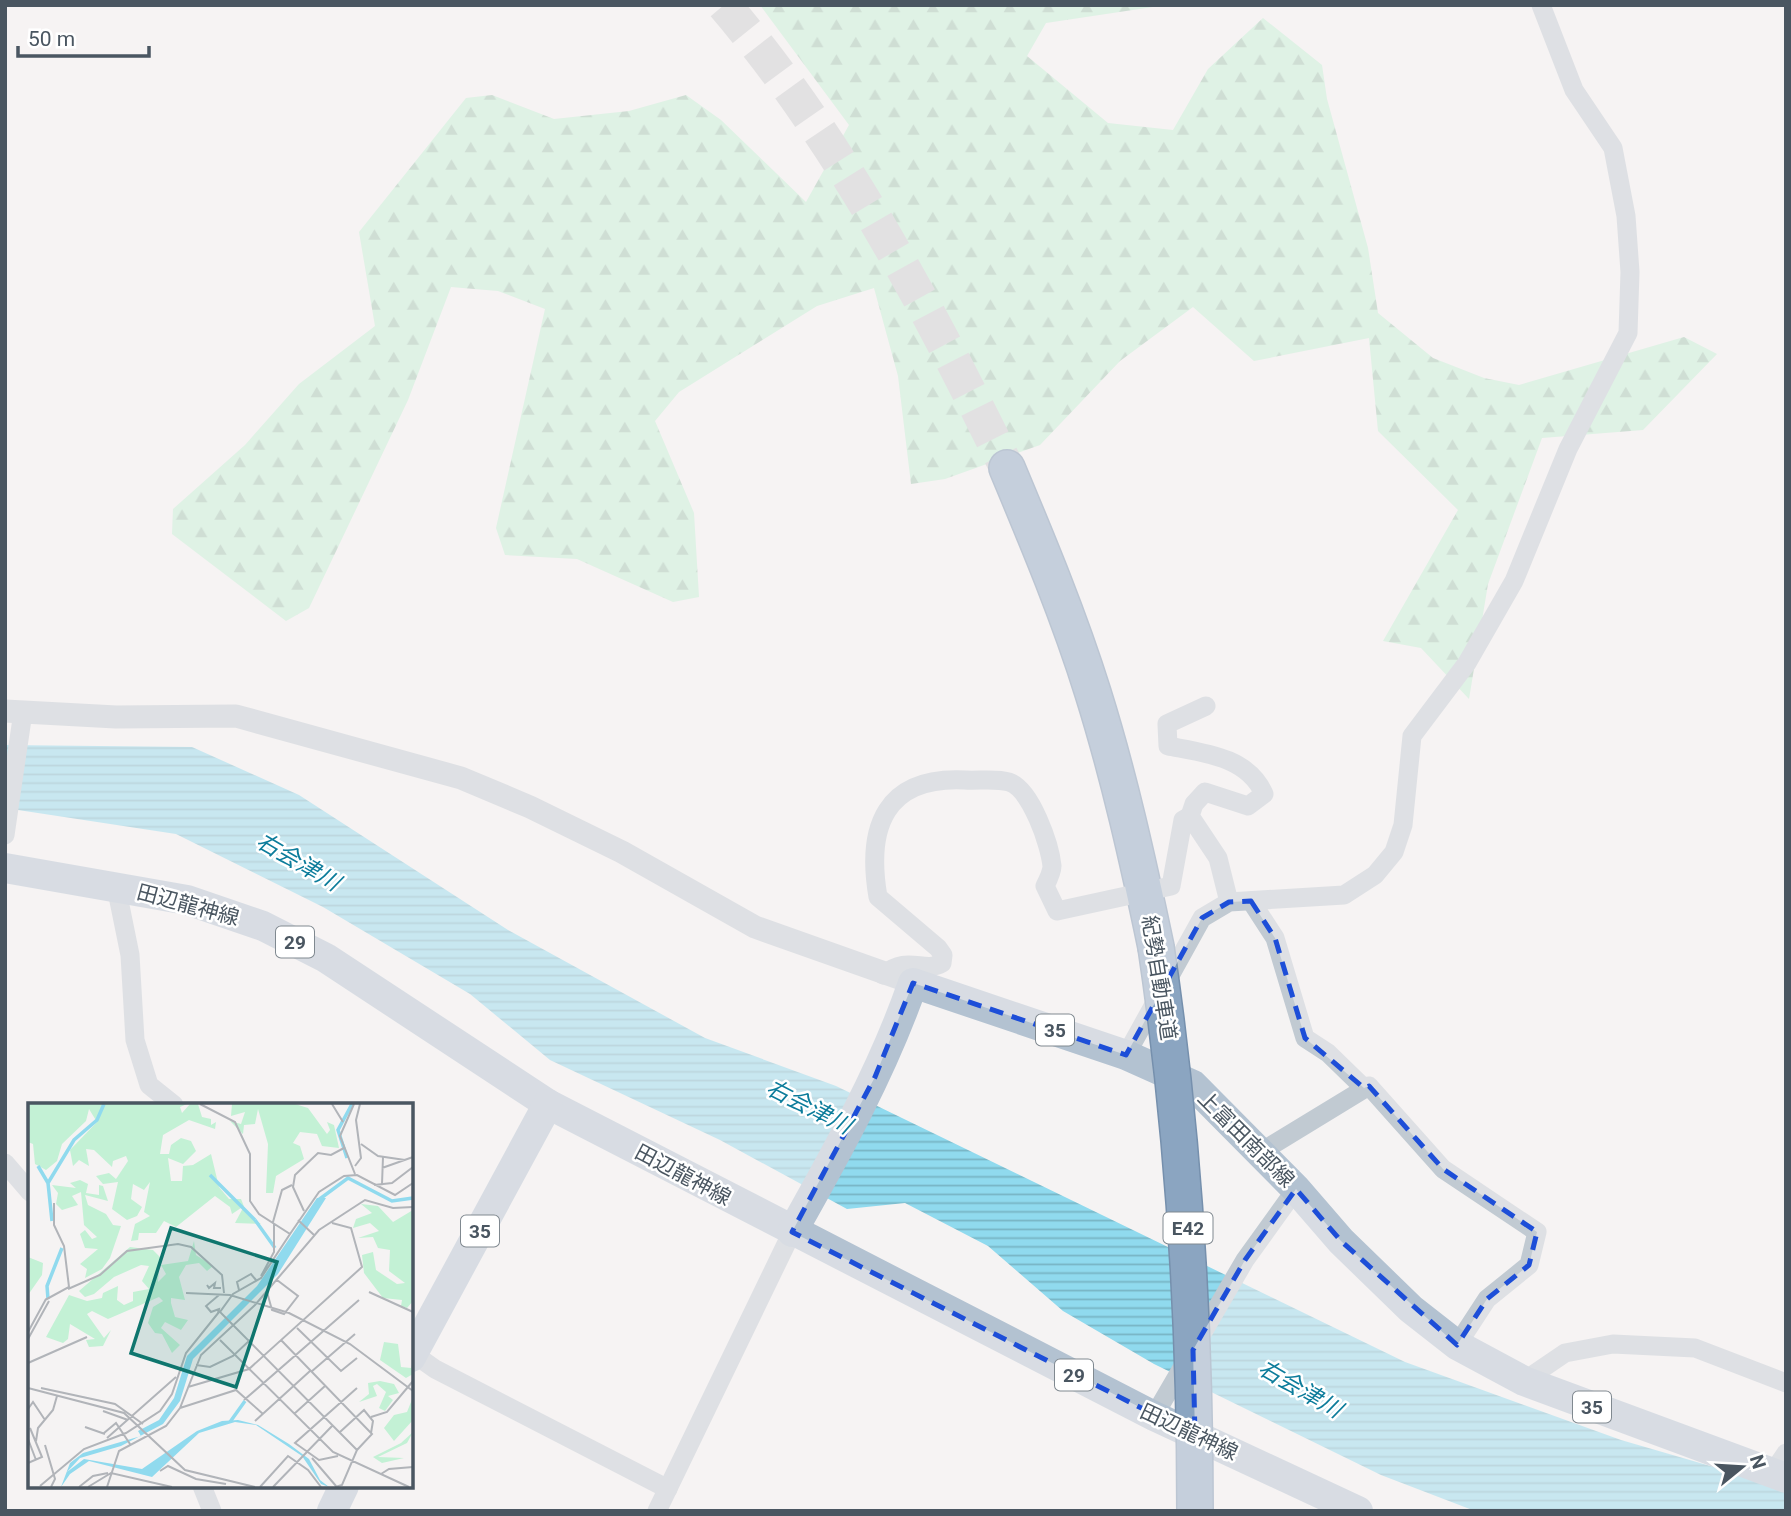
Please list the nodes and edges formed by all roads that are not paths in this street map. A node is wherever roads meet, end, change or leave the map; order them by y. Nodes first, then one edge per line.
1 (1541, 5) edge
2 (1007, 468) tunnel mouth
3 (1206, 706) dead end
4 (16, 714) edge
5 (1190, 816) junction
6 (5, 835) edge
7 (5, 868) edge
8 (116, 886) junction
9 (1162, 888) dead end
10 (1126, 896) dead end
11 (1251, 901) junction
12 (1229, 902) junction
13 (883, 975) junction
14 (913, 984) junction
15 (1126, 1055) junction
16 (1364, 1088) junction
17 (172, 1103) edge
18 (548, 1104) junction
19 (1259, 1153) junction
20 (5, 1163) edge
21 (1296, 1189) junction
22 (28, 1190) edge
23 (797, 1223) junction
24 (1457, 1345) junction
25 (413, 1352) edge
26 (413, 1355) edge
27 (1524, 1381) junction
28 (1786, 1383) edge
29 (1154, 1416) junction
30 (1781, 1469) edge
31 (203, 1488) edge
32 (343, 1488) edge
33 (668, 1489) junction
34 (212, 1511) edge
35 (332, 1511) edge
36 (657, 1511) edge
37 (1195, 1511) edge
38 (1358, 1511) edge

1 - 11 street
2 - 37 highway, 紀勢自動車道 / E42, bridge
3 - 5 street
4 - 6 street
4 - 13 street
5 - 9 street
5 - 12 street
7 - 8 main road, 田辺龍神線 / 29
8 - 17 street
8 - 18 main road, 田辺龍神線 / 29
10 - 13 street
11 - 12 street
11 - 16 street
12 - 15 street
13 - 14 street
14 - 15 main road, 上富田南部線 / 35
14 - 23 main road
15 - 19 main road, 上富田南部線 / 35
16 - 19 street
16 - 24 street
18 - 23 main road, 田辺龍神線 / 29
18 - 25 main road, 35
19 - 21 main road, 上富田南部線 / 35
20 - 22 street
21 - 24 main road, 上富田南部線 / 35
21 - 29 street, bridge
23 - 29 main road, 田辺龍神線 / 29
23 - 33 street
24 - 27 main road, 上富田南部線 / 35
26 - 33 street
27 - 28 street
27 - 30 main road, 上富田南部線 / 35
29 - 38 main road, 田辺龍神線 / 29
31 - 34 street
32 - 35 main road
33 - 36 street

